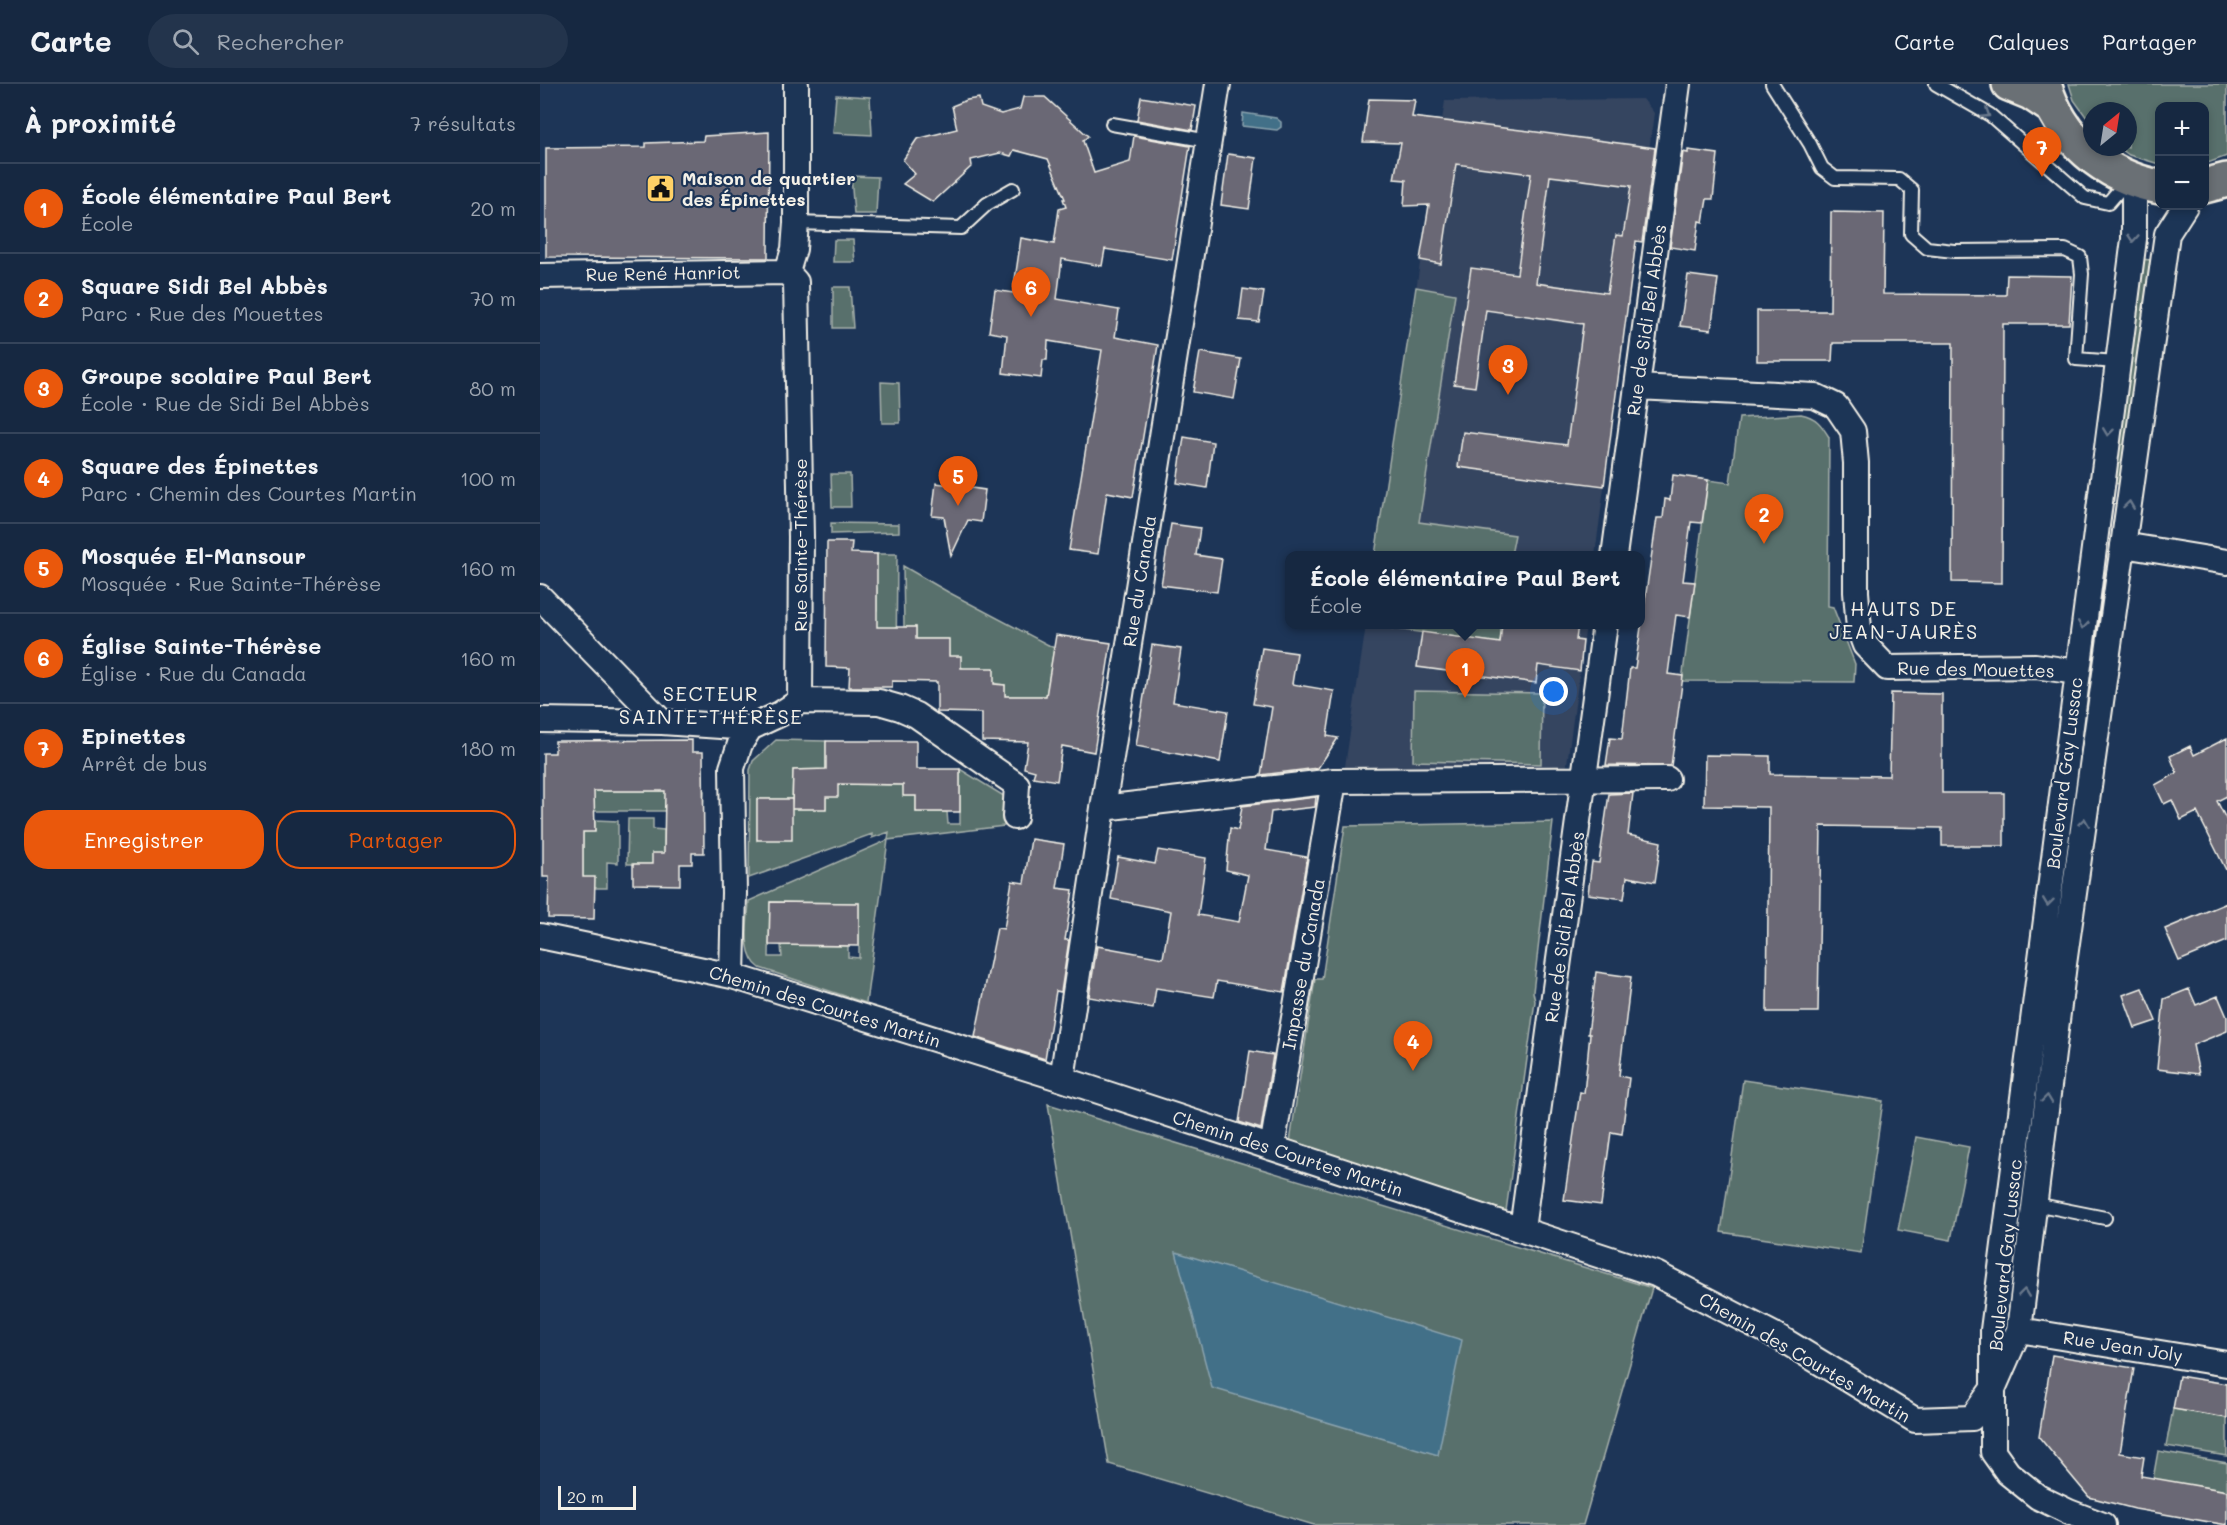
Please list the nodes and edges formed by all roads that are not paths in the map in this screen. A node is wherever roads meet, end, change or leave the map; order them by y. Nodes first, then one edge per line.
1 (796, 84) edge
2 (1218, 84) edge
3 (1678, 84) edge
4 (1772, 84) edge
5 (1936, 84) edge
6 (2009, 84) edge
7 (2048, 95) edge
8 (1112, 124) dead end
9 (1209, 141) junction
10 (2227, 180) edge
11 (2141, 182) edge
12 (2209, 185) edge
13 (1012, 189) dead end
14 (2183, 210) edge
15 (796, 223) junction
16 (787, 272) junction
17 (540, 276) edge
18 (2117, 362) junction
19 (1637, 387) junction
20 (2123, 545) junction
21 (1615, 551) edge
22 (2227, 562) edge
23 (540, 597) edge
24 (1604, 629) edge
25 (2077, 672) junction
26 (800, 701) junction
27 (540, 720) edge
28 (662, 722) junction
29 (750, 728) junction
30 (1585, 778) junction
31 (1667, 779) dead end
32 (1334, 780) junction
33 (1103, 808) junction
34 (1015, 817) dead end
35 (540, 936) edge
36 (732, 976) junction
37 (1062, 1079) junction
38 (1272, 1148) junction
39 (2035, 1204) junction
40 (2105, 1218) dead end
41 (1522, 1229) junction
42 (2019, 1330) junction
43 (2227, 1364) edge
44 (1994, 1388) junction
45 (2103, 1525) edge

1 - 15 street
2 - 9 street, Rue du Canada
3 - 19 street, Rue de Sidi Bel Abbès
4 - 18 lane
5 -> 11 lane
6 - 7 main road
7 - 11 main road
8 - 9 lane
9 - 33 street, Rue du Canada
10 - 12 main road
11 -> 18 street, Boulevard Gay Lussac
13 - 15 lane
20 -> 14 street, Boulevard Gay Lussac
15 - 16 street
16 - 17 street, Rue René Hanriot
16 - 26 street, Rue Sainte-Thérèse
18 -> 25 street, Boulevard Gay Lussac
19 - 21 street, Rue de Sidi Bel Abbès
19 - 25 street, Rue des Mouettes
20 - 22 street
39 -> 20 street, Boulevard Gay Lussac
23 - 28 street
24 - 30 street, Rue de Sidi Bel Abbès
25 -> 44 street, Boulevard Gay Lussac
26 - 29 street
26 - 34 street
27 - 28 street
28 - 29 street
29 - 36 street
30 - 31 street
30 - 32 street
30 - 41 street, Rue de Sidi Bel Abbès
32 - 33 street
32 - 38 street, Impasse du Canada
33 - 37 street, Rue du Canada
35 - 36 street, Chemin des Courtes Martin
36 - 37 street, Chemin des Courtes Martin
37 - 38 street, Chemin des Courtes Martin
38 - 41 street, Chemin des Courtes Martin
39 - 40 lane
42 -> 39 street, Boulevard Gay Lussac
41 - 44 street, Chemin des Courtes Martin
42 - 43 street, Rue Jean Joly
42 - 44 street, Boulevard Gay Lussac
44 - 45 street

